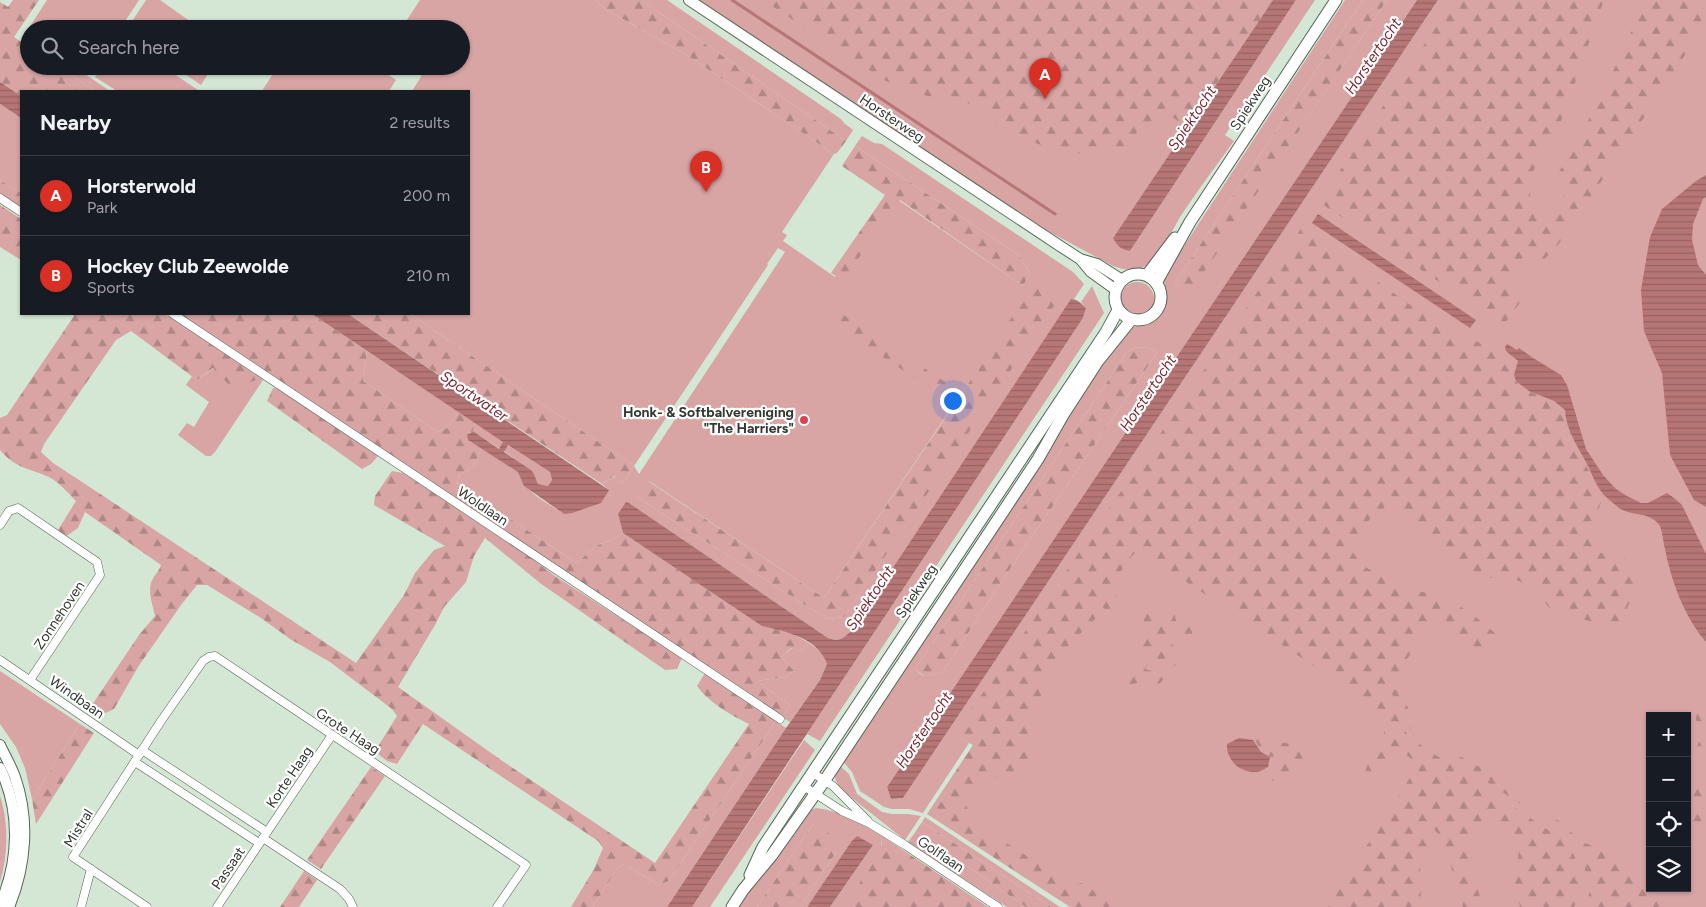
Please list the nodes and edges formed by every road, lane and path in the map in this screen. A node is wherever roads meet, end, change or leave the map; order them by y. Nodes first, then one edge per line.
1 (689, 0) edge
2 (1336, 0) edge
3 (0, 198) edge
4 (20, 211) edge
5 (1190, 222) junction
6 (1146, 275) junction
7 (1156, 282) junction
8 (1119, 285) junction
9 (1118, 310) junction
10 (174, 315) edge
11 (1131, 320) junction
12 (0, 525) edge
13 (0, 660) edge
14 (30, 680) junction
15 (780, 719) dead end
16 (332, 736) junction
17 (0, 745) edge
18 (139, 755) junction
19 (0, 768) edge
20 (814, 773) junction
21 (824, 780) junction
22 (804, 787) junction
23 (815, 794) junction
24 (869, 823) junction
25 (263, 838) junction
26 (91, 869) junction
27 (743, 890) junction
28 (0, 905) edge
29 (9, 907) edge
30 (81, 907) edge
31 (147, 907) edge
32 (217, 907) edge
33 (352, 907) edge
34 (497, 907) edge
35 (732, 907) edge
36 (998, 907) edge

1 - 8 street, Horsterweg
2 - 5 main road, Spiekweg
3 - 4 street
5 - 6 main road, Spiekweg
5 - 7 main road, Spiekweg
6 - 7 main road
6 - 8 main road
7 - 11 main road
8 - 9 main road
9 - 11 main road
9 - 20 main road, Spiekweg
10 - 15 street, Woldlaan
11 - 21 main road, Spiekweg
12 - 14 street, Zonnehoven
13 - 14 street, Windbaan
14 - 18 street, Windbaan
16 - 18 street, Grote Haag
16 - 25 street, Korte Haag
16 - 34 street, Grote Haag
17 - 29 street
18 - 25 street, Windbaan
18 - 25 street, Windbaan
18 - 26 street, Mistral
19 - 28 street
20 - 21 street, Golflaan
20 - 22 main road, Spiekweg
21 - 23 main road, Spiekweg
21 - 24 street, Golflaan
22 - 23 street, Golflaan
22 - 27 main road, Spiekweg
23 - 24 street, Golflaan
23 - 27 main road, Spiekweg
24 - 36 street, Golflaan
25 - 32 street, Passaat
25 - 33 street, Windbaan
26 - 30 street
26 - 31 street, Mistral
27 - 35 main road, Spiekweg

